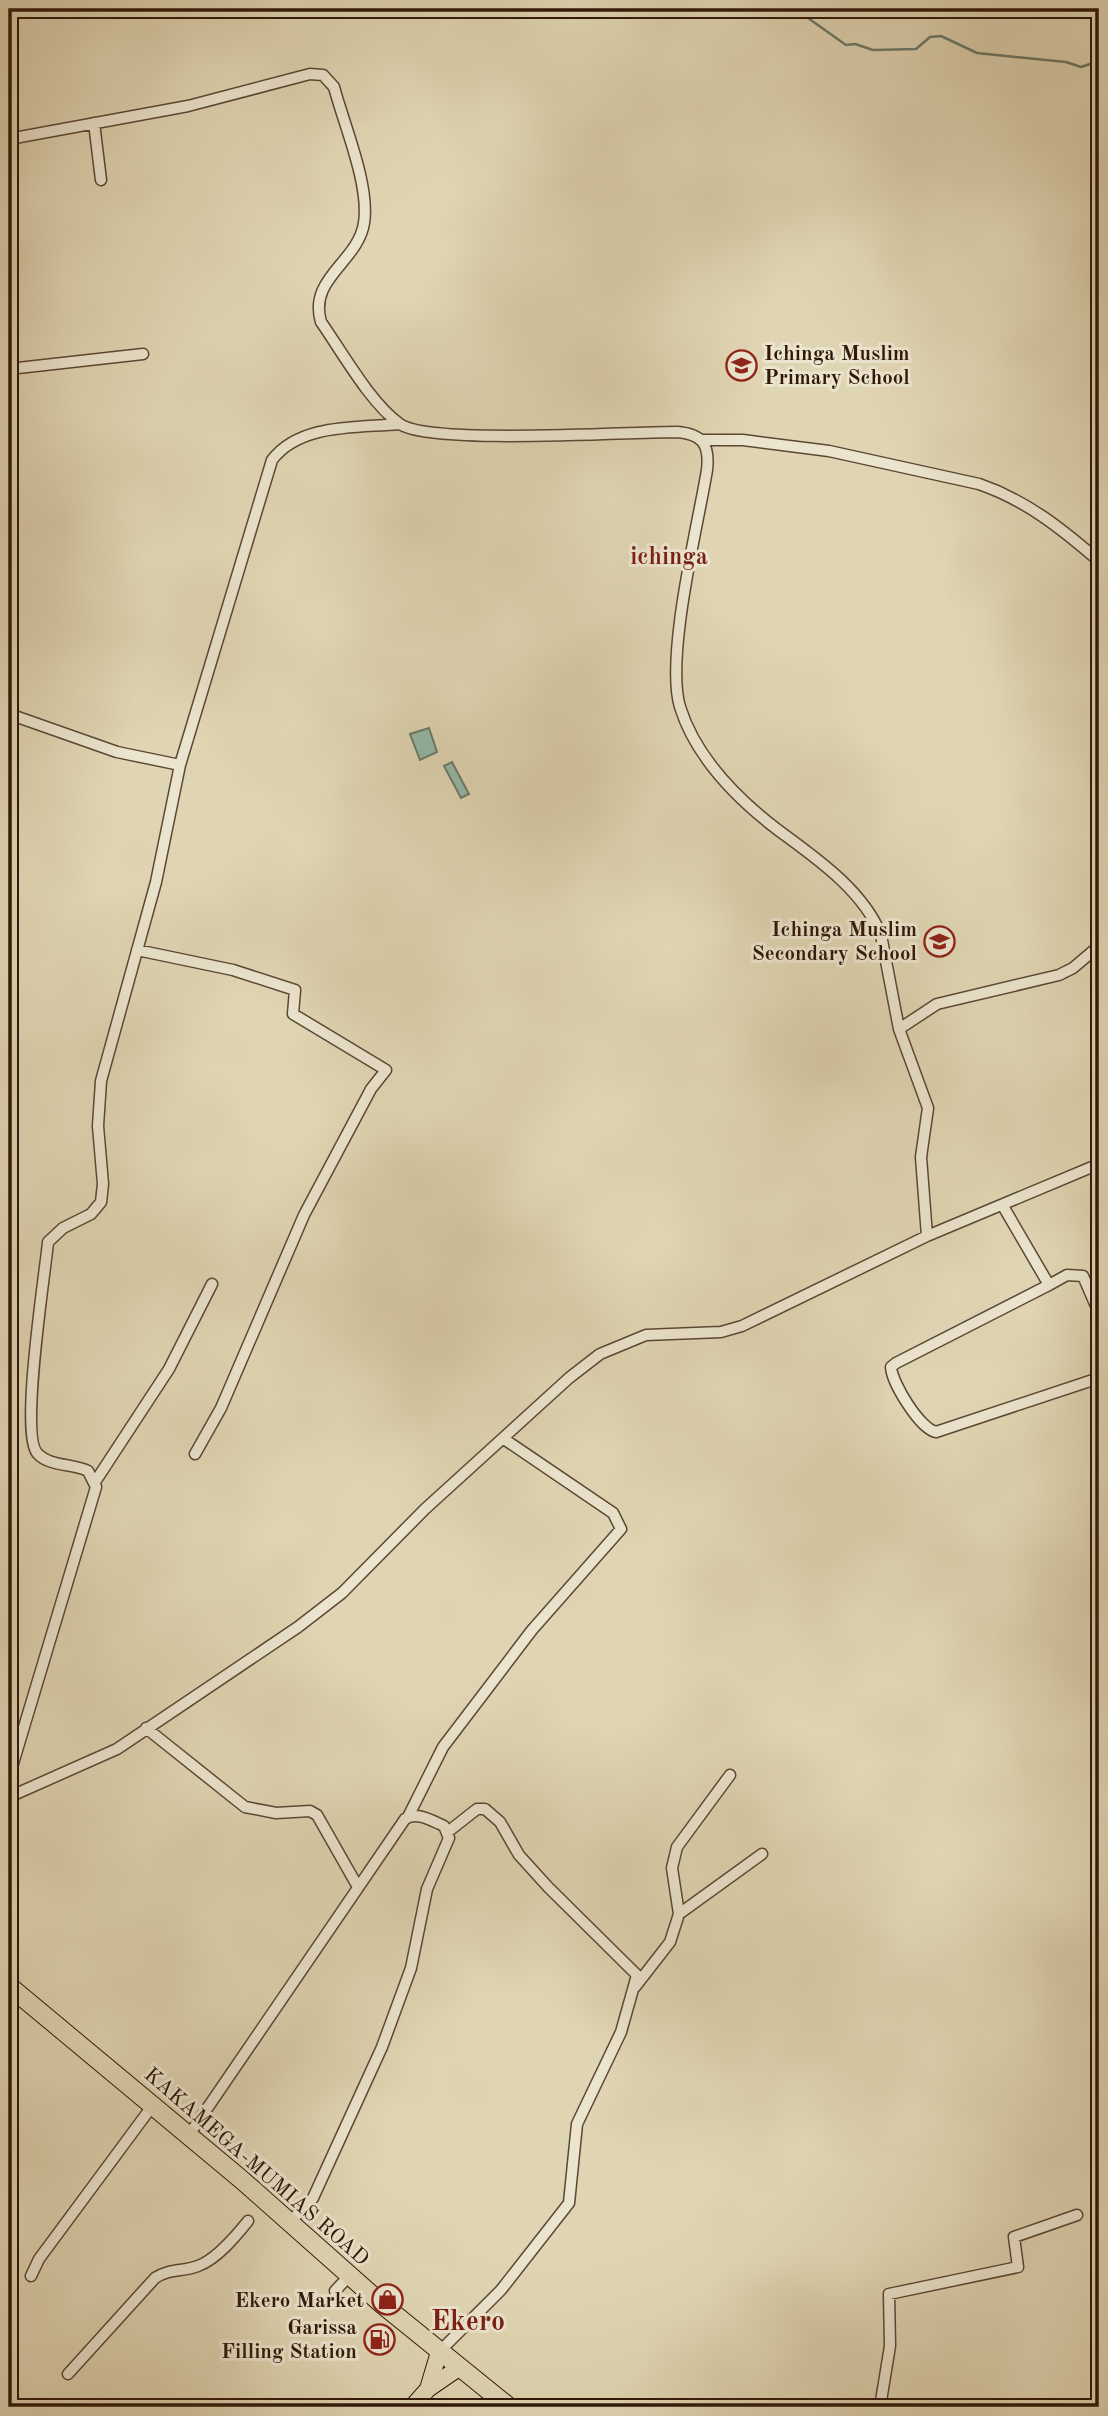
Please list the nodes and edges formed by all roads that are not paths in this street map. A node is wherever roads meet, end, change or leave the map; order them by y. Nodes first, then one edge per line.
1 (94, 123) junction
2 (9, 139) edge
3 (101, 180) dead end
4 (143, 354) dead end
5 (9, 369) edge
6 (399, 424) junction
7 (703, 440) junction
8 (1099, 561) edge
9 (9, 714) edge
10 (180, 765) junction
11 (1099, 946) edge
12 (137, 950) junction
13 (898, 1029) junction
14 (1099, 1164) edge
15 (1003, 1206) junction
16 (927, 1236) junction
17 (212, 1283) dead end
18 (1049, 1285) junction
19 (1099, 1313) edge
20 (1099, 1378) edge
21 (504, 1439) junction
22 (195, 1454) dead end
23 (95, 1482) junction
24 (146, 1728) junction
25 (730, 1775) dead end
26 (9, 1777) edge
27 (9, 1797) edge
28 (408, 1817) junction
29 (449, 1831) junction
30 (762, 1854) dead end
31 (358, 1887) junction
32 (679, 1914) junction
33 (9, 1986) edge
34 (633, 1989) junction
35 (153, 2105) junction
36 (189, 2135) junction
37 (1077, 2214) dead end
38 (248, 2221) dead end
39 (290, 2222) junction
40 (350, 2275) junction
41 (31, 2276) dead end
42 (335, 2291) dead end
43 (439, 2352) junction
44 (460, 2367) junction
45 (68, 2374) dead end
46 (428, 2389) junction
47 (500, 2404) edge
48 (412, 2407) edge
49 (880, 2407) edge

1 - 2 street
1 - 3 street
1 - 6 street
4 - 5 street
6 - 7 street
6 - 10 street
7 - 8 street
7 - 13 street
9 - 10 street
10 - 12 street
11 - 13 street
12 - 22 street
12 - 23 street
13 - 16 street
14 - 15 street
15 - 16 street
15 - 18 street
16 - 21 street
17 - 23 street
18 - 19 street
18 - 20 street
21 - 24 street
21 - 28 street
23 - 26 street
24 - 27 street
24 - 31 street
25 - 32 street
28 - 29 street
28 - 31 street
29 - 34 street
29 - 39 street
30 - 32 street
31 - 36 street
32 - 34 street
33 - 35 highway, KAKAMEGA-MUMIAS ROAD
34 - 43 street
35 - 36 highway, KAKAMEGA-MUMIAS ROAD
35 - 41 street
36 - 39 highway, KAKAMEGA-MUMIAS ROAD
37 - 49 street
38 - 45 street
39 - 40 highway, KAKAMEGA-MUMIAS ROAD
40 - 42 street
40 - 43 highway, KAKAMEGA-MUMIAS ROAD
43 - 44 highway, KAKAMEGA-MUMIAS ROAD
43 - 46 main road
44 - 46 main road
44 - 47 highway, KAKAMEGA-MUMIAS ROAD
46 - 48 main road

